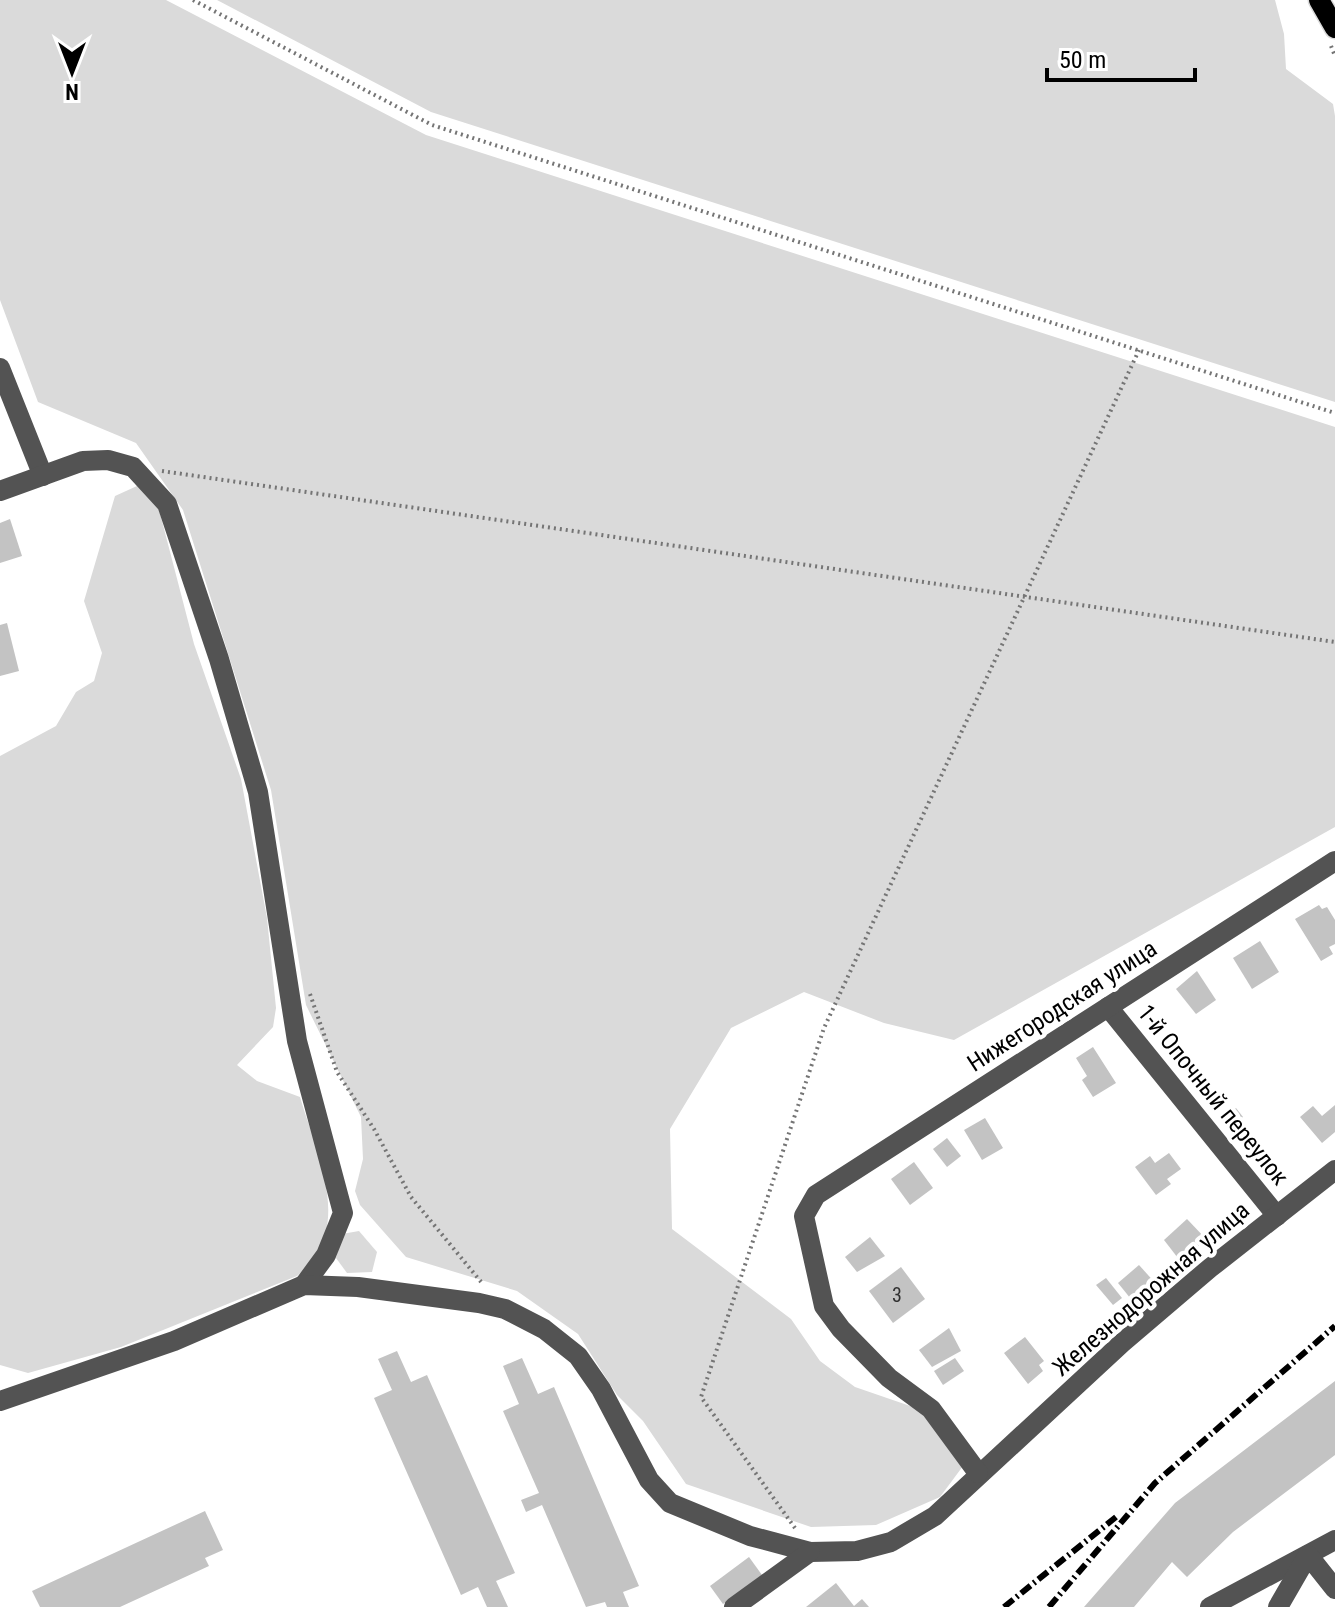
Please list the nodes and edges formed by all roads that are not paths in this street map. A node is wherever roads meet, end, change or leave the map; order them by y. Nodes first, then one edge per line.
1 (1319, 0) edge
2 (1335, 28) edge
3 (0, 368) edge
4 (43, 476) junction
5 (0, 491) edge
6 (1335, 861) edge
7 (1108, 1007) junction
8 (1335, 1170) edge
9 (1277, 1216) junction
10 (304, 1285) junction
11 (0, 1401) edge
12 (978, 1473) junction
13 (1335, 1540) edge
14 (810, 1552) junction
15 (1308, 1555) junction
16 (1335, 1589) edge
17 (734, 1607) edge
18 (1210, 1607) edge
19 (1278, 1607) edge

1 - 2 main road
3 - 4 street
4 - 5 street
4 - 10 street
6 - 7 street, Нижегородская улица
7 - 9 street, 1-й Опочный переулок
7 - 12 street, Нижегородская улица
8 - 9 street, Железнодорожная улица
9 - 12 street, Железнодорожная улица
10 - 11 street
10 - 14 street, Железнодорожная улица
12 - 14 street, Железнодорожная улица
13 - 15 street
14 - 17 street
15 - 16 street
15 - 18 street
15 - 19 street

